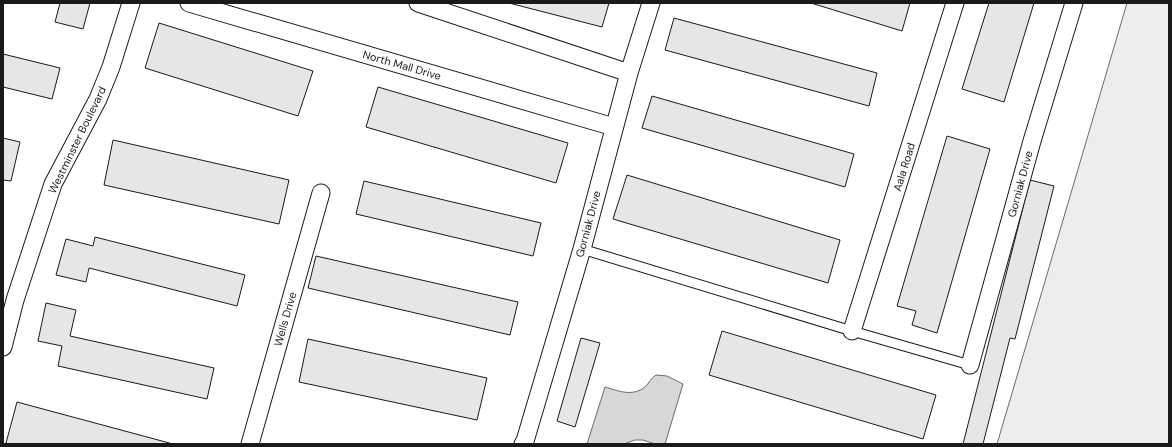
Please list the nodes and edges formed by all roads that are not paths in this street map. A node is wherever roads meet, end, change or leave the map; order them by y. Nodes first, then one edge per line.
1 (131, 3) edge
2 (189, 3) edge
3 (418, 3) edge
4 (651, 3) edge
5 (955, 3) edge
6 (1074, 3) edge
7 (629, 73) junction
8 (614, 127) junction
9 (321, 193) dead end
10 (582, 249) junction
11 (852, 331) junction
12 (3, 348) edge
13 (970, 365) joint
14 (250, 444) edge
15 (523, 444) edge

1 - 12 street, Westminster Boulevard
2 - 8 street, North Mall Drive
3 - 7 street
4 - 7 street, Gorniak Drive
5 - 11 street, Aala Road
6 - 13 street, Gorniak Drive
7 - 8 street, Gorniak Drive
8 - 10 street, Gorniak Drive
9 - 14 street, Wells Drive
10 - 11 lane
10 - 15 street, Gorniak Drive
11 - 13 lane

